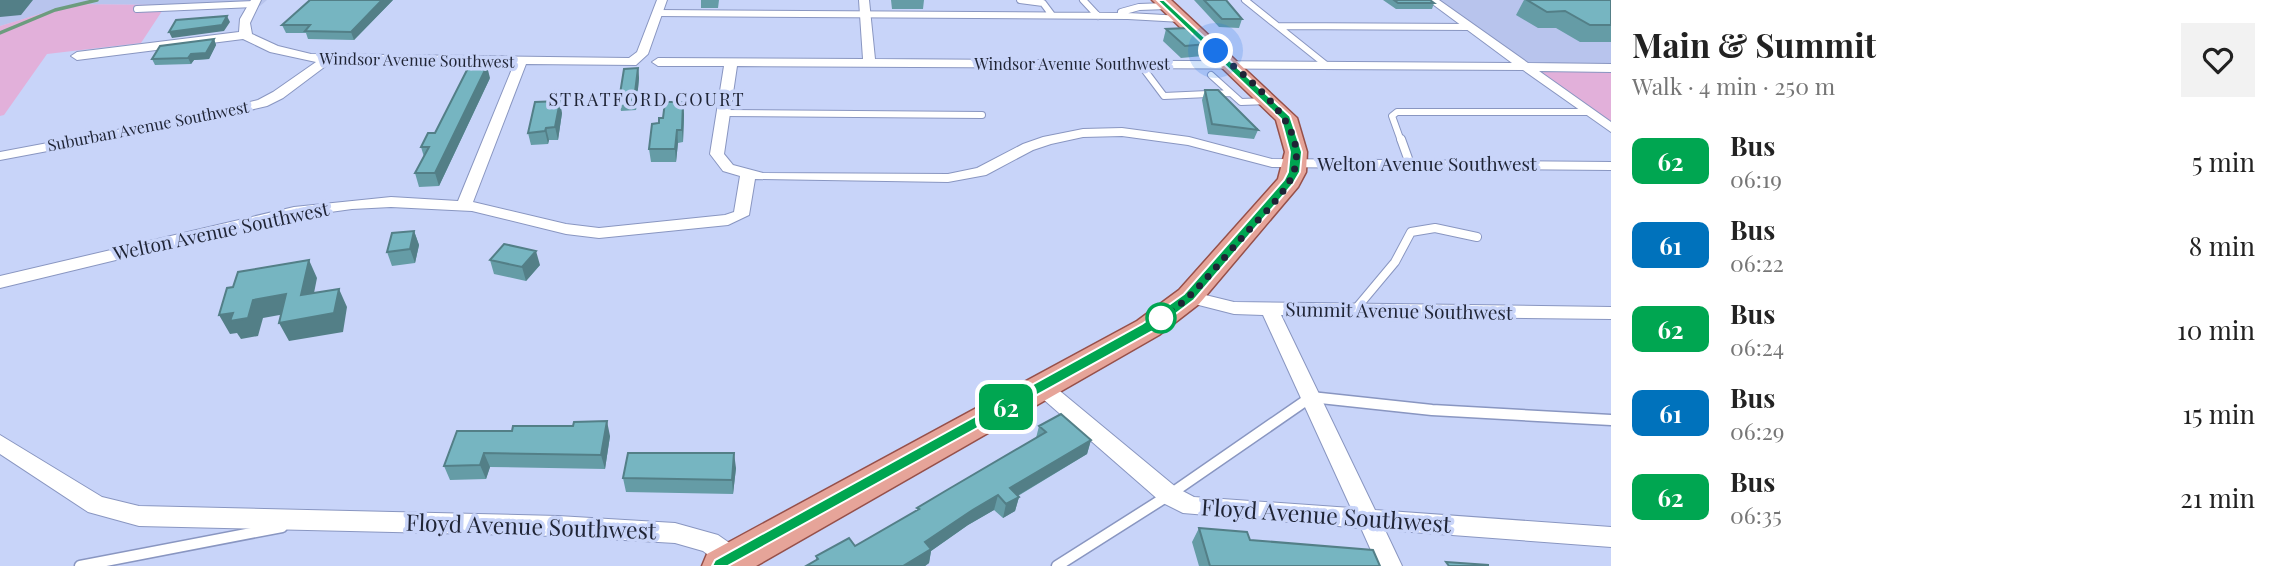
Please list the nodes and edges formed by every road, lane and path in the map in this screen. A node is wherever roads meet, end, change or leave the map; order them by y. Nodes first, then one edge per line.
1 (662, 0) edge
2 (864, 0) edge
3 (1020, 0) edge
4 (1083, 0) edge
5 (1245, 0) edge
6 (1432, 0) edge
7 (255, 2) edge
8 (1164, 3) edge
9 (137, 9) dead end
10 (657, 13) junction
11 (1052, 15) junction
12 (865, 16) junction
13 (1098, 16) junction
14 (1113, 16) junction
15 (1181, 19) junction
16 (1278, 26) junction
17 (1469, 27) junction
18 (246, 35) junction
19 (77, 56) dead end
20 (326, 60) junction
21 (521, 61) junction
22 (658, 62) dead end
23 (731, 62) junction
24 (869, 63) junction
25 (1140, 64) junction
26 (1325, 64) junction
27 (1523, 65) junction
28 (1611, 68) edge
29 (1224, 78) junction
30 (1589, 112) junction
31 (723, 113) junction
32 (982, 115) dead end
33 (1611, 128) edge
34 (0, 156) edge
35 (1295, 163) junction
36 (1410, 164) junction
37 (1611, 166) edge
38 (748, 176) junction
39 (464, 206) junction
40 (1477, 237) dead end
41 (0, 282) edge
42 (1189, 297) junction
43 (1269, 309) junction
44 (1354, 311) junction
45 (1611, 313) edge
46 (1042, 387) junction
47 (1311, 397) junction
48 (1611, 419) edge
49 (0, 443) edge
50 (1168, 495) junction
51 (322, 519) junction
52 (1367, 519) junction
53 (1611, 537) edge
54 (727, 562) edge
55 (80, 566) edge
56 (1057, 566) edge
57 (1390, 566) edge

1 - 10 street
2 - 12 street
3 - 11 lane
4 - 13 lane
5 - 16 lane
6 - 17 street
7 - 9 lane
7 - 18 street
8 - 14 lane
8 - 15 main road
10 - 12 lane
10 - 21 street, Windsor Avenue Southwest
11 - 12 lane
11 - 13 lane
12 - 24 street
13 - 14 lane
14 - 15 lane
15 - 29 main road
16 - 17 lane
16 - 26 lane
17 - 27 street
18 - 19 street
18 - 20 street, Windsor Avenue Southwest
20 - 21 street, Windsor Avenue Southwest
20 - 34 street, Suburban Avenue Southwest
21 - 39 street
22 - 23 street, Windsor Avenue Southwest
23 - 24 street, Windsor Avenue Southwest
23 - 31 street
24 - 25 street, Windsor Avenue Southwest
25 - 29 street, Windsor Avenue Southwest
25 - 29 lane
26 - 27 street, Windsor Avenue Southwest
26 - 29 street, Windsor Avenue Southwest
27 - 28 street, Windsor Avenue Southwest
27 - 30 street
29 - 35 main road
30 - 33 street
30 - 36 lane
31 - 32 lane
31 - 38 street
35 - 36 street, Welton Avenue Southwest
35 - 38 street, Welton Avenue Southwest
35 - 42 main road
36 - 37 street, Welton Avenue Southwest
38 - 39 street, Welton Avenue Southwest
39 - 41 street, Welton Avenue Southwest
40 - 44 lane
42 - 43 street, Summit Avenue Southwest
42 - 46 main road
43 - 44 street, Summit Avenue Southwest
43 - 47 street
44 - 45 street, Summit Avenue Southwest
46 - 50 street, Floyd Avenue Southwest
46 - 54 main road
47 - 48 lane
47 - 50 lane
47 - 52 street
49 - 51 street
50 - 52 street, Floyd Avenue Southwest
50 - 56 lane
51 - 54 street, Floyd Avenue Southwest
51 - 55 lane
52 - 53 street, Floyd Avenue Southwest
52 - 57 street

